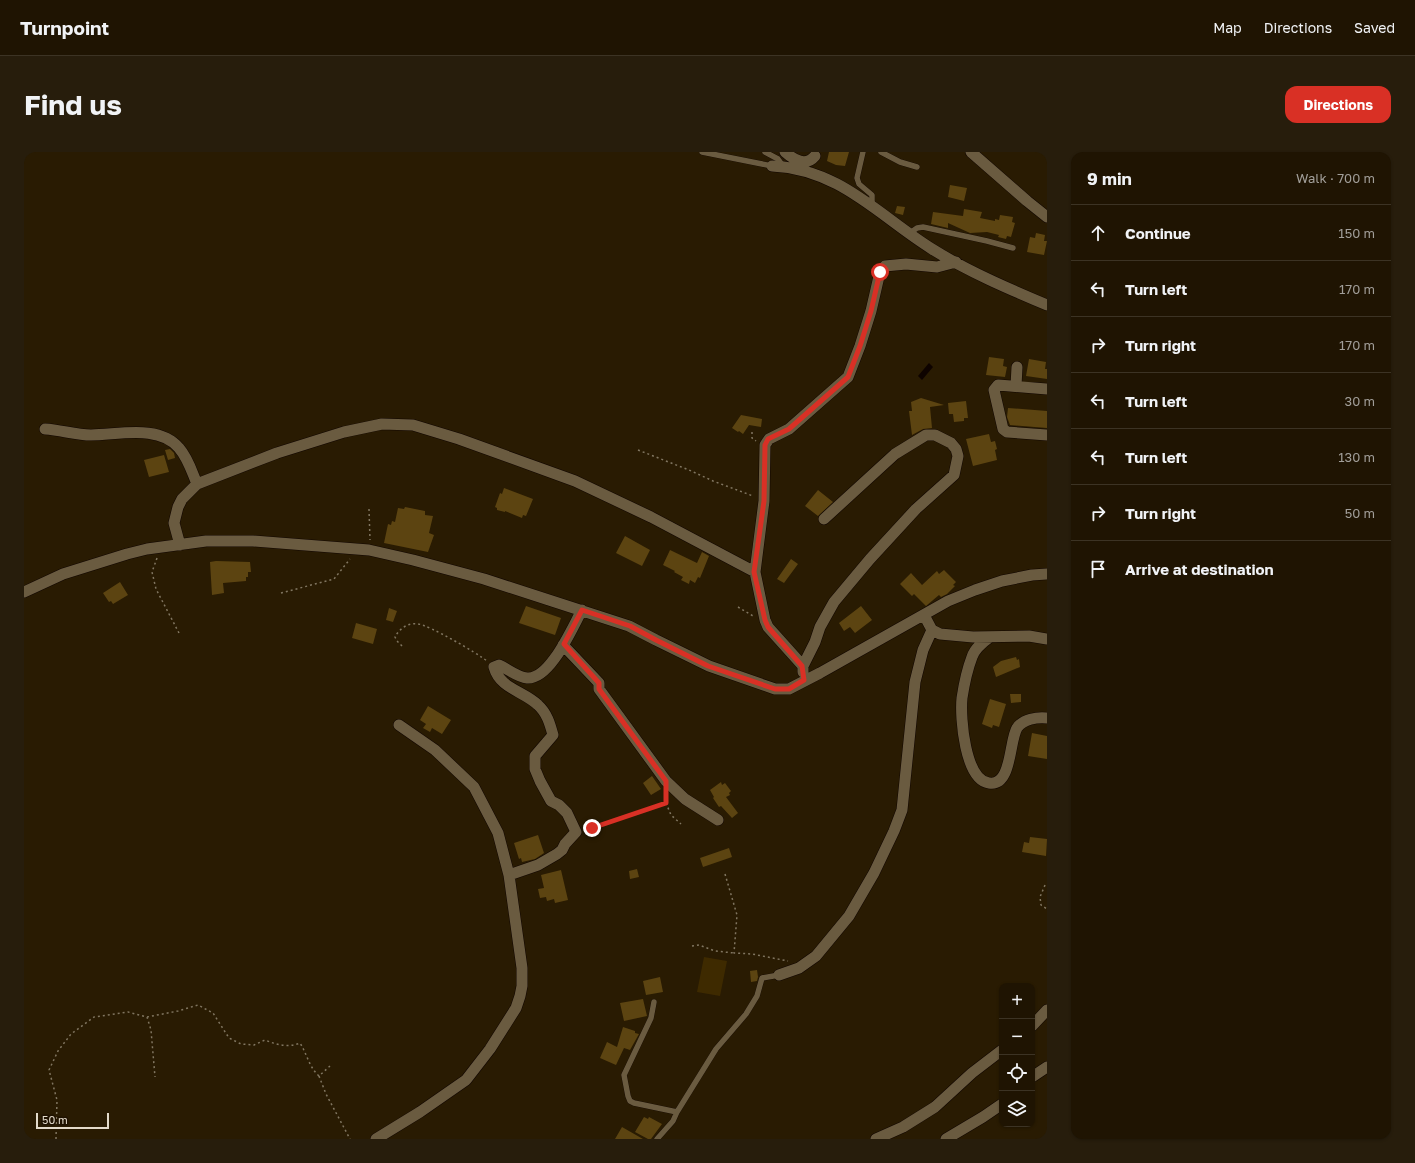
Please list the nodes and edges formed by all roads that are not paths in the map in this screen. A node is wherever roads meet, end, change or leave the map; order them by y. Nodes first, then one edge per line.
1 (702, 152) edge
2 (765, 152) edge
3 (785, 152) edge
4 (863, 152) edge
5 (881, 152) edge
6 (971, 152) edge
7 (816, 154) edge
8 (777, 166) junction
9 (917, 167) dead end
10 (819, 176) junction
11 (872, 205) junction
12 (1047, 217) edge
13 (910, 233) junction
14 (1013, 248) dead end
15 (956, 262) junction
16 (1047, 305) edge
17 (1017, 367) dead end
18 (1016, 386) junction
19 (1047, 390) edge
20 (45, 429) dead end
21 (1047, 435) edge
22 (197, 484) junction
23 (824, 519) dead end
24 (180, 545) junction
25 (754, 572) junction
26 (1047, 574) edge
27 (24, 592) edge
28 (582, 610) junction
29 (924, 615) junction
30 (932, 630) junction
31 (990, 637) junction
32 (1047, 639) edge
33 (564, 644) junction
34 (802, 666) junction
35 (804, 680) junction
36 (1047, 718) edge
37 (399, 725) dead end
38 (718, 820) dead end
39 (509, 875) junction
40 (780, 975) joint
41 (654, 1002) dead end
42 (1047, 1010) edge
43 (1035, 1023) edge
44 (999, 1052) edge
45 (1047, 1067) edge
46 (1035, 1075) edge
47 (999, 1106) edge
48 (677, 1112) junction
49 (376, 1139) edge
50 (657, 1139) edge
51 (876, 1139) edge
52 (946, 1139) edge

1 - 8 lane
2 - 8 lane
3 - 7 street
4 - 11 lane
5 - 9 lane
6 - 12 street
7 - 10 street
8 - 10 street
10 - 11 street
11 - 13 street
13 - 14 lane
13 - 15 street
15 - 16 street
15 - 25 street
17 - 18 street
18 - 19 street
18 - 21 street
20 - 22 street
22 - 24 street
22 - 25 street
23 - 34 street
24 - 27 street
24 - 28 street
25 - 34 street
26 - 29 street
28 - 33 street
28 - 35 street
29 - 30 street
29 - 35 street
30 - 31 street
30 - 40 street
31 - 32 street
31 - 36 street
33 - 38 street
33 - 39 street
34 - 35 street
37 - 39 street
39 - 49 street
40 - 48 lane
41 - 48 lane
42 - 43 street
44 - 51 street
45 - 46 street
47 - 52 street
48 - 50 lane

